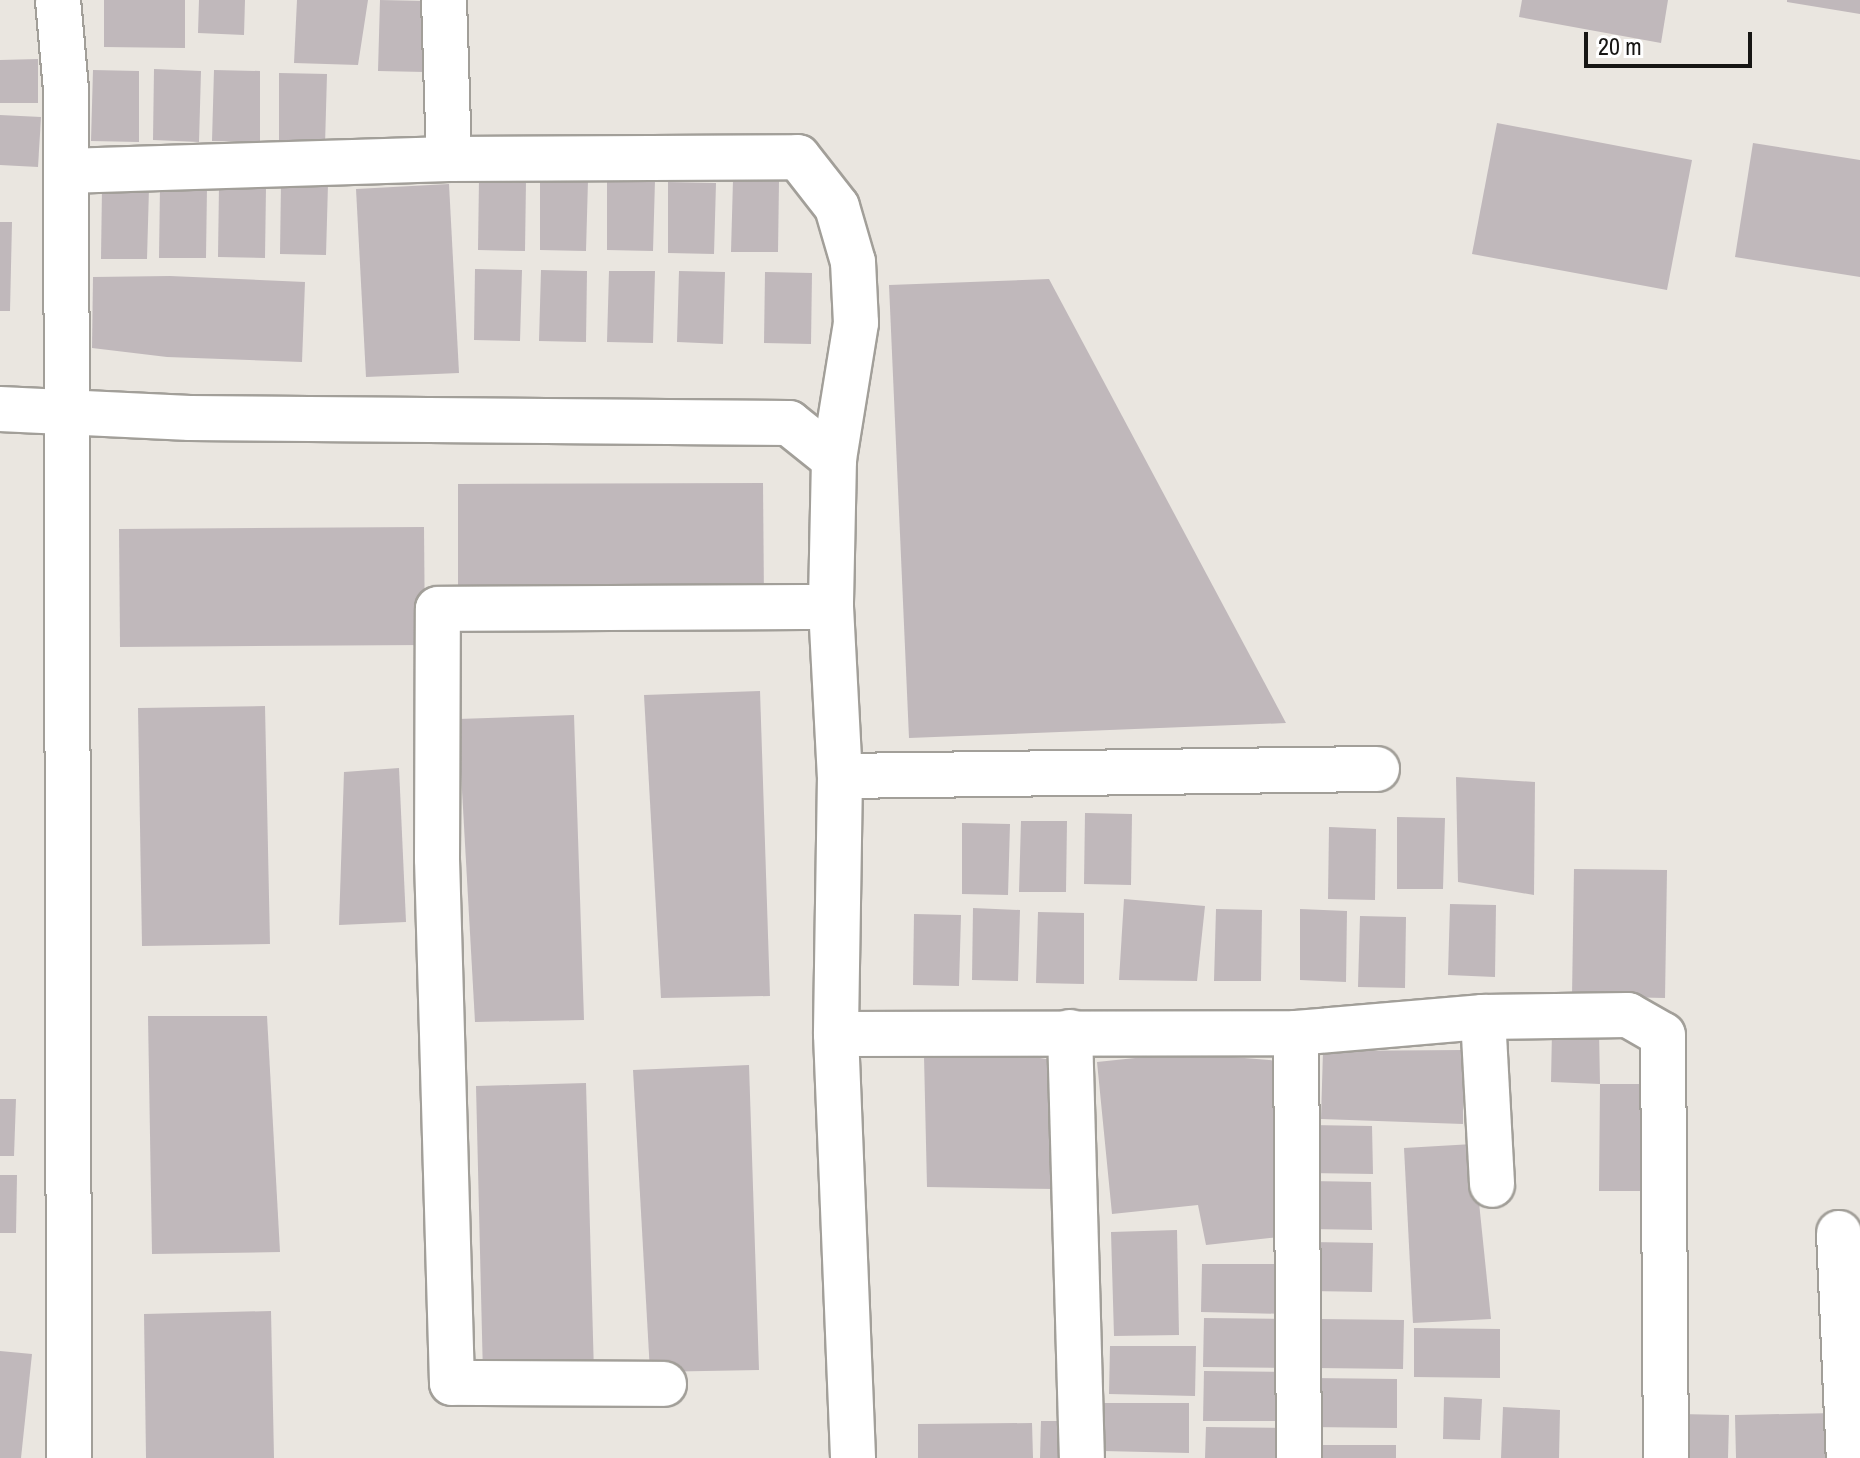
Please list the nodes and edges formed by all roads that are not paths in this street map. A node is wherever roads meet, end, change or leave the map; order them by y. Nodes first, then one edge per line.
1 (58, 0) edge
2 (444, 0) edge
3 (449, 159) junction
4 (66, 171) junction
5 (0, 409) edge
6 (66, 412) junction
7 (834, 459) junction
8 (831, 607) junction
9 (1377, 769) dead end
10 (840, 776) junction
11 (1483, 1017) junction
12 (1070, 1032) junction
13 (1296, 1033) junction
14 (836, 1034) junction
15 (1492, 1185) dead end
16 (1839, 1233) dead end
17 (664, 1384) dead end
18 (69, 1458) edge
19 (853, 1458) edge
20 (1082, 1458) edge
21 (1299, 1458) edge
22 (1666, 1458) edge
23 (1849, 1458) edge

1 - 4 street
2 - 3 street
3 - 4 street
3 - 7 street
4 - 6 street
5 - 6 street
6 - 7 street
6 - 18 street
7 - 8 street
8 - 10 street
8 - 17 street
9 - 10 street
10 - 14 street
11 - 13 street
11 - 15 street
11 - 22 street
12 - 13 street
12 - 14 street
12 - 20 street
13 - 21 street
14 - 19 street
16 - 23 street

